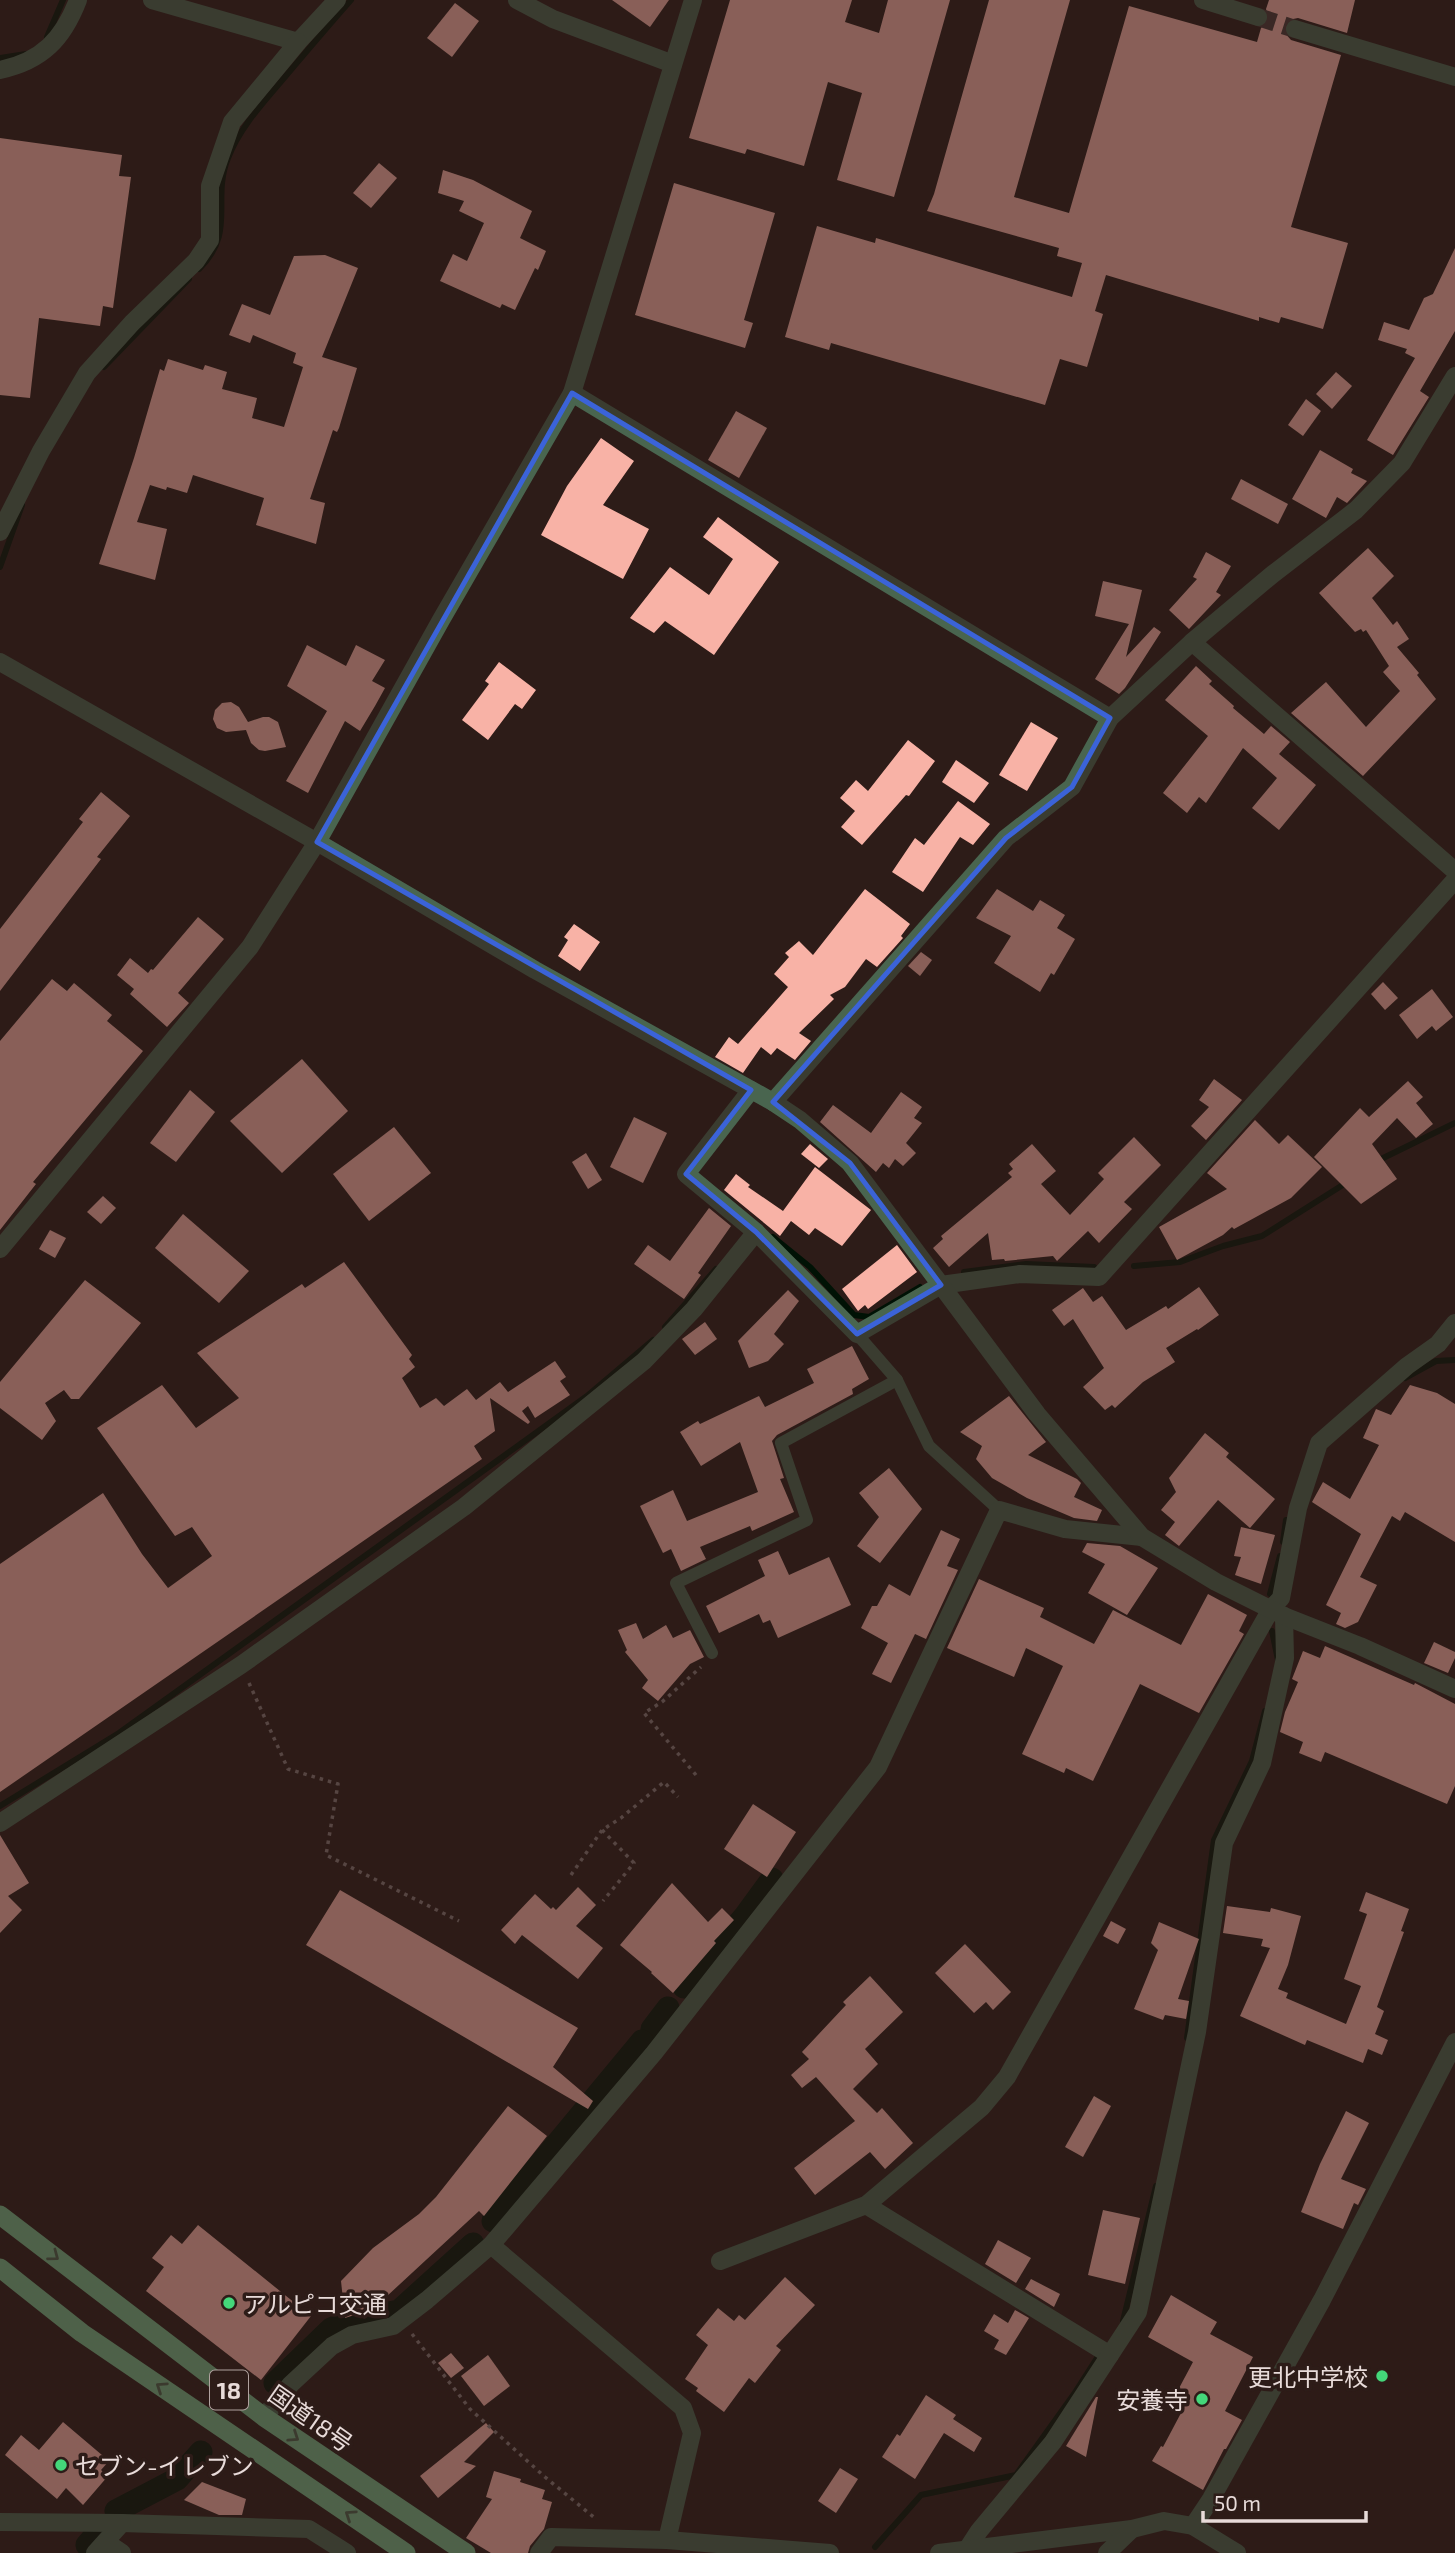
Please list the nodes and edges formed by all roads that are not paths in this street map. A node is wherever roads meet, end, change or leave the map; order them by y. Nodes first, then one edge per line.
1 (78, 0) edge
2 (152, 0) edge
3 (337, 0) edge
4 (517, 0) edge
5 (693, 0) edge
6 (1203, 0) edge
7 (1258, 17) tunnel mouth
8 (1295, 29) tunnel mouth
9 (298, 42) junction
10 (673, 64) junction
11 (0, 70) edge
12 (1455, 77) edge
13 (1455, 376) edge
14 (572, 393) junction
15 (0, 532) edge
16 (1192, 642) junction
17 (0, 662) edge
18 (1110, 718) junction
19 (317, 842) junction
20 (1455, 871) edge
21 (1455, 880) edge
22 (751, 1090) junction
23 (773, 1102) junction
24 (756, 1232) junction
25 (0, 1249) edge
26 (941, 1285) junction
27 (1455, 1323) edge
28 (857, 1334) junction
29 (897, 1380) junction
30 (999, 1510) junction
31 (1142, 1537) junction
32 (1277, 1613) junction
33 (712, 1653) road end
34 (1455, 1689) edge
35 (0, 1823) edge
36 (1455, 2042) edge
37 (866, 2205) junction
38 (0, 2215) edge
39 (491, 2245) junction
40 (720, 2261) dead end
41 (0, 2268) edge
42 (1110, 2355) junction
43 (264, 2417) junction
44 (0, 2522) edge
45 (111, 2523) junction
46 (1192, 2526) junction
47 (1132, 2529) junction
48 (667, 2540) junction
49 (100, 2547) edge
50 (966, 2551) junction
51 (122, 2553) edge
52 (347, 2553) edge
53 (406, 2553) edge
54 (466, 2553) edge
55 (539, 2553) edge
56 (830, 2553) edge
57 (939, 2553) edge
58 (1107, 2553) edge
59 (1237, 2553) edge

1 - 11 street
2 - 9 street
3 - 9 street
4 - 10 street
5 - 10 street
6 - 7 street
8 - 12 street
9 - 15 street
10 - 14 street
13 - 16 street
14 - 18 street
14 - 19 street
16 - 18 street
16 - 20 street
17 - 19 street
18 - 23 street
19 - 22 street
19 - 25 street
21 - 26 street
22 - 23 street
22 - 24 street
23 - 26 street
24 - 28 street
24 - 35 street
26 - 28 street
26 - 31 street
27 - 32 street
28 - 29 lane
29 - 30 lane
29 - 33 lane
30 - 31 street
30 - 39 street
31 - 32 street
32 - 34 street
32 - 37 street
32 - 42 street
36 - 46 street
37 - 40 street
37 - 42 street
38 -> 43 highway, 国道18号 / 18
39 - 43 street
39 - 48 street
53 -> 41 highway, 18
42 - 50 street
43 -> 54 highway, 国道18号 / 18
44 - 45 street
45 - 49 street
45 - 52 street
46 - 47 street
46 - 59 street
47 - 50 street
47 - 58 street
48 - 55 street
48 - 56 street
49 - 51 street
50 - 57 street

